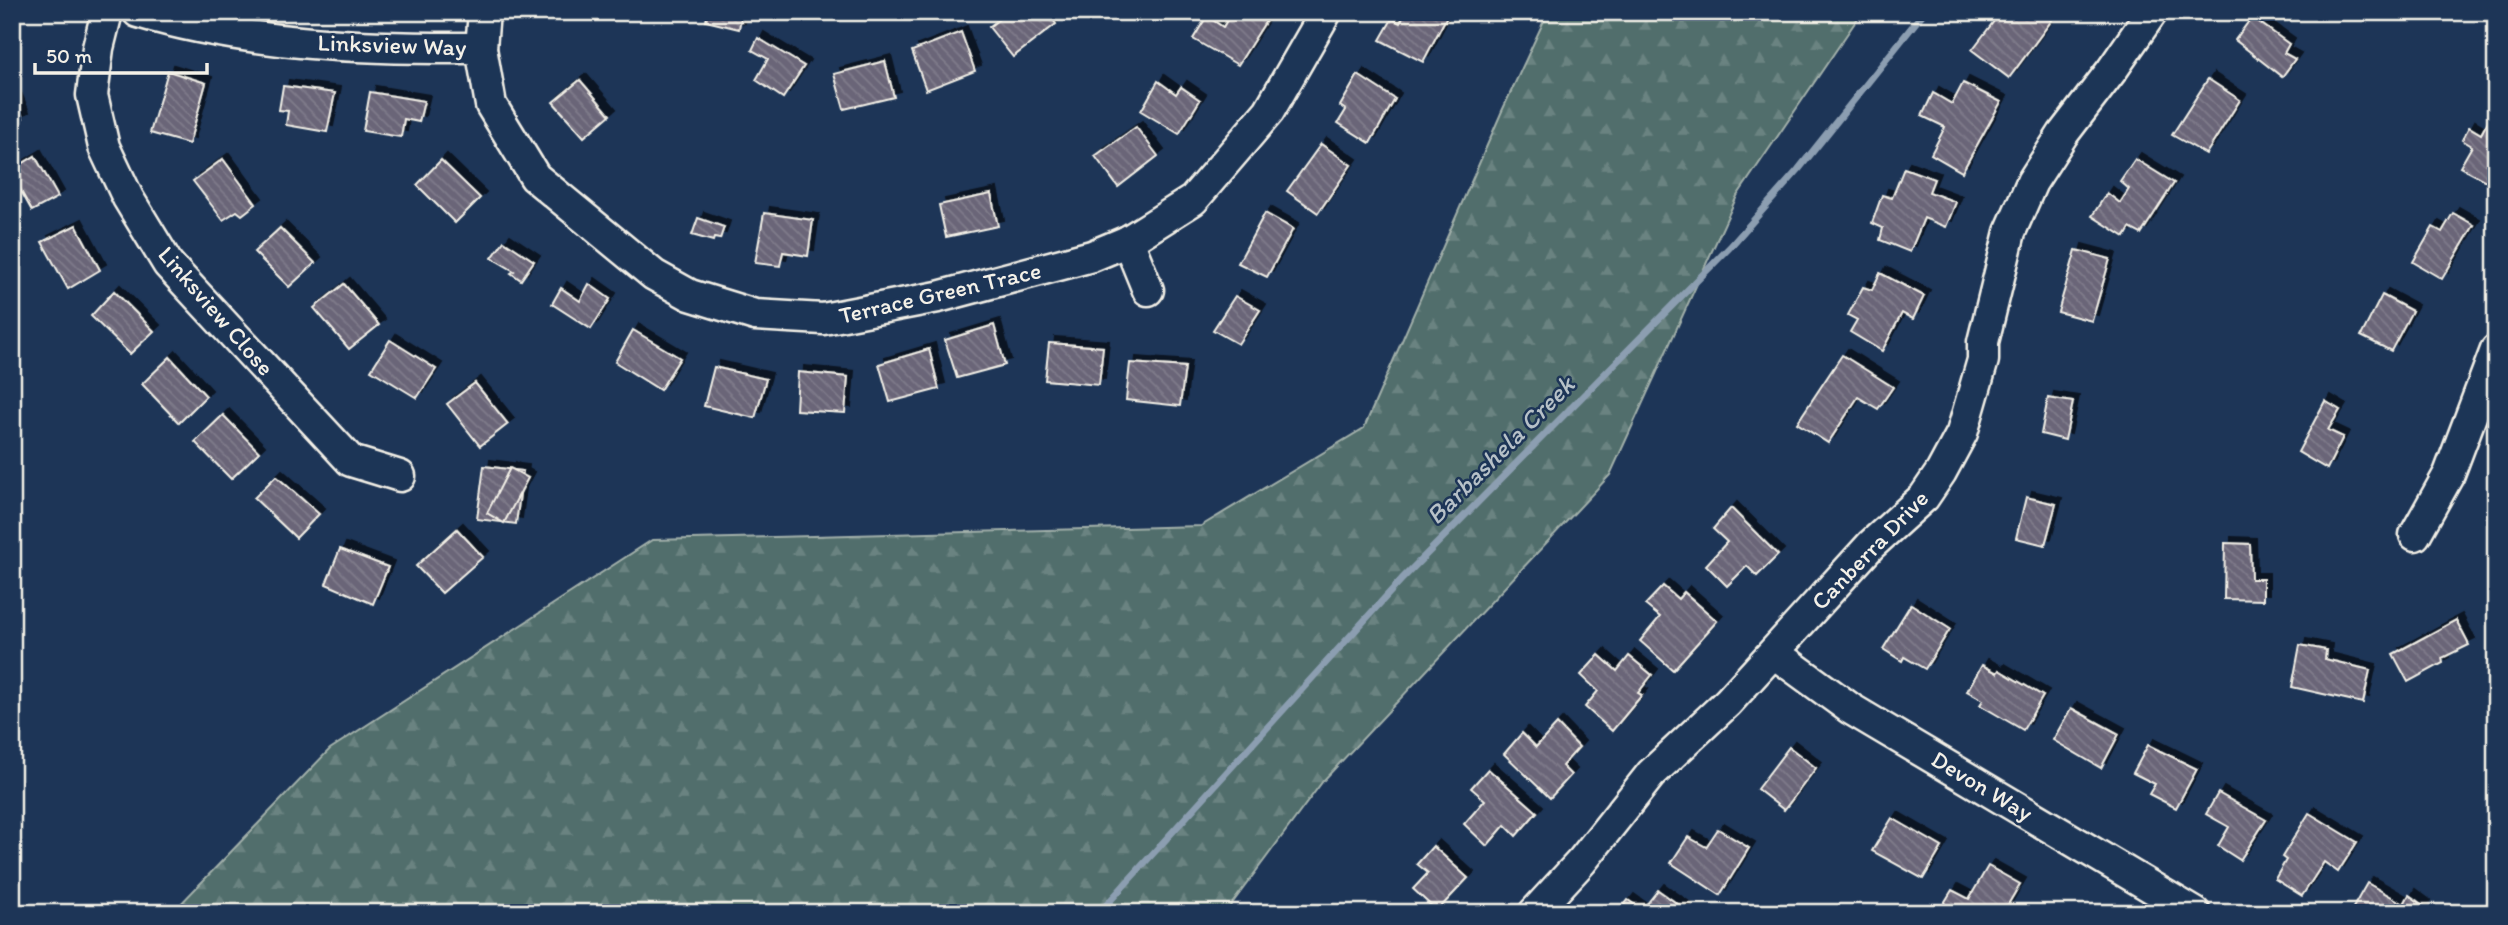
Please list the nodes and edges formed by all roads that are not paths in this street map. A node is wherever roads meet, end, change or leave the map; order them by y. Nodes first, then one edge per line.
1 (107, 12) edge
2 (138, 12) edge
3 (484, 12) edge
4 (1326, 12) edge
5 (2152, 12) edge
6 (481, 48) junction
7 (1128, 241) junction
8 (1148, 290) dead end
9 (2496, 351) edge
10 (400, 476) dead end
11 (2416, 535) dead end
12 (1774, 653) junction
13 (1534, 913) edge
14 (2195, 913) edge

1 - 10 street, Linksview Close
2 - 6 street, Linksview Way
3 - 6 street, Terrace Green Trace
4 - 7 street, Terrace Green Trace
5 - 12 street, Canberra Drive
6 - 7 street, Terrace Green Trace
7 - 8 street
9 - 11 street
12 - 13 street, Canberra Drive
12 - 14 street, Devon Way

